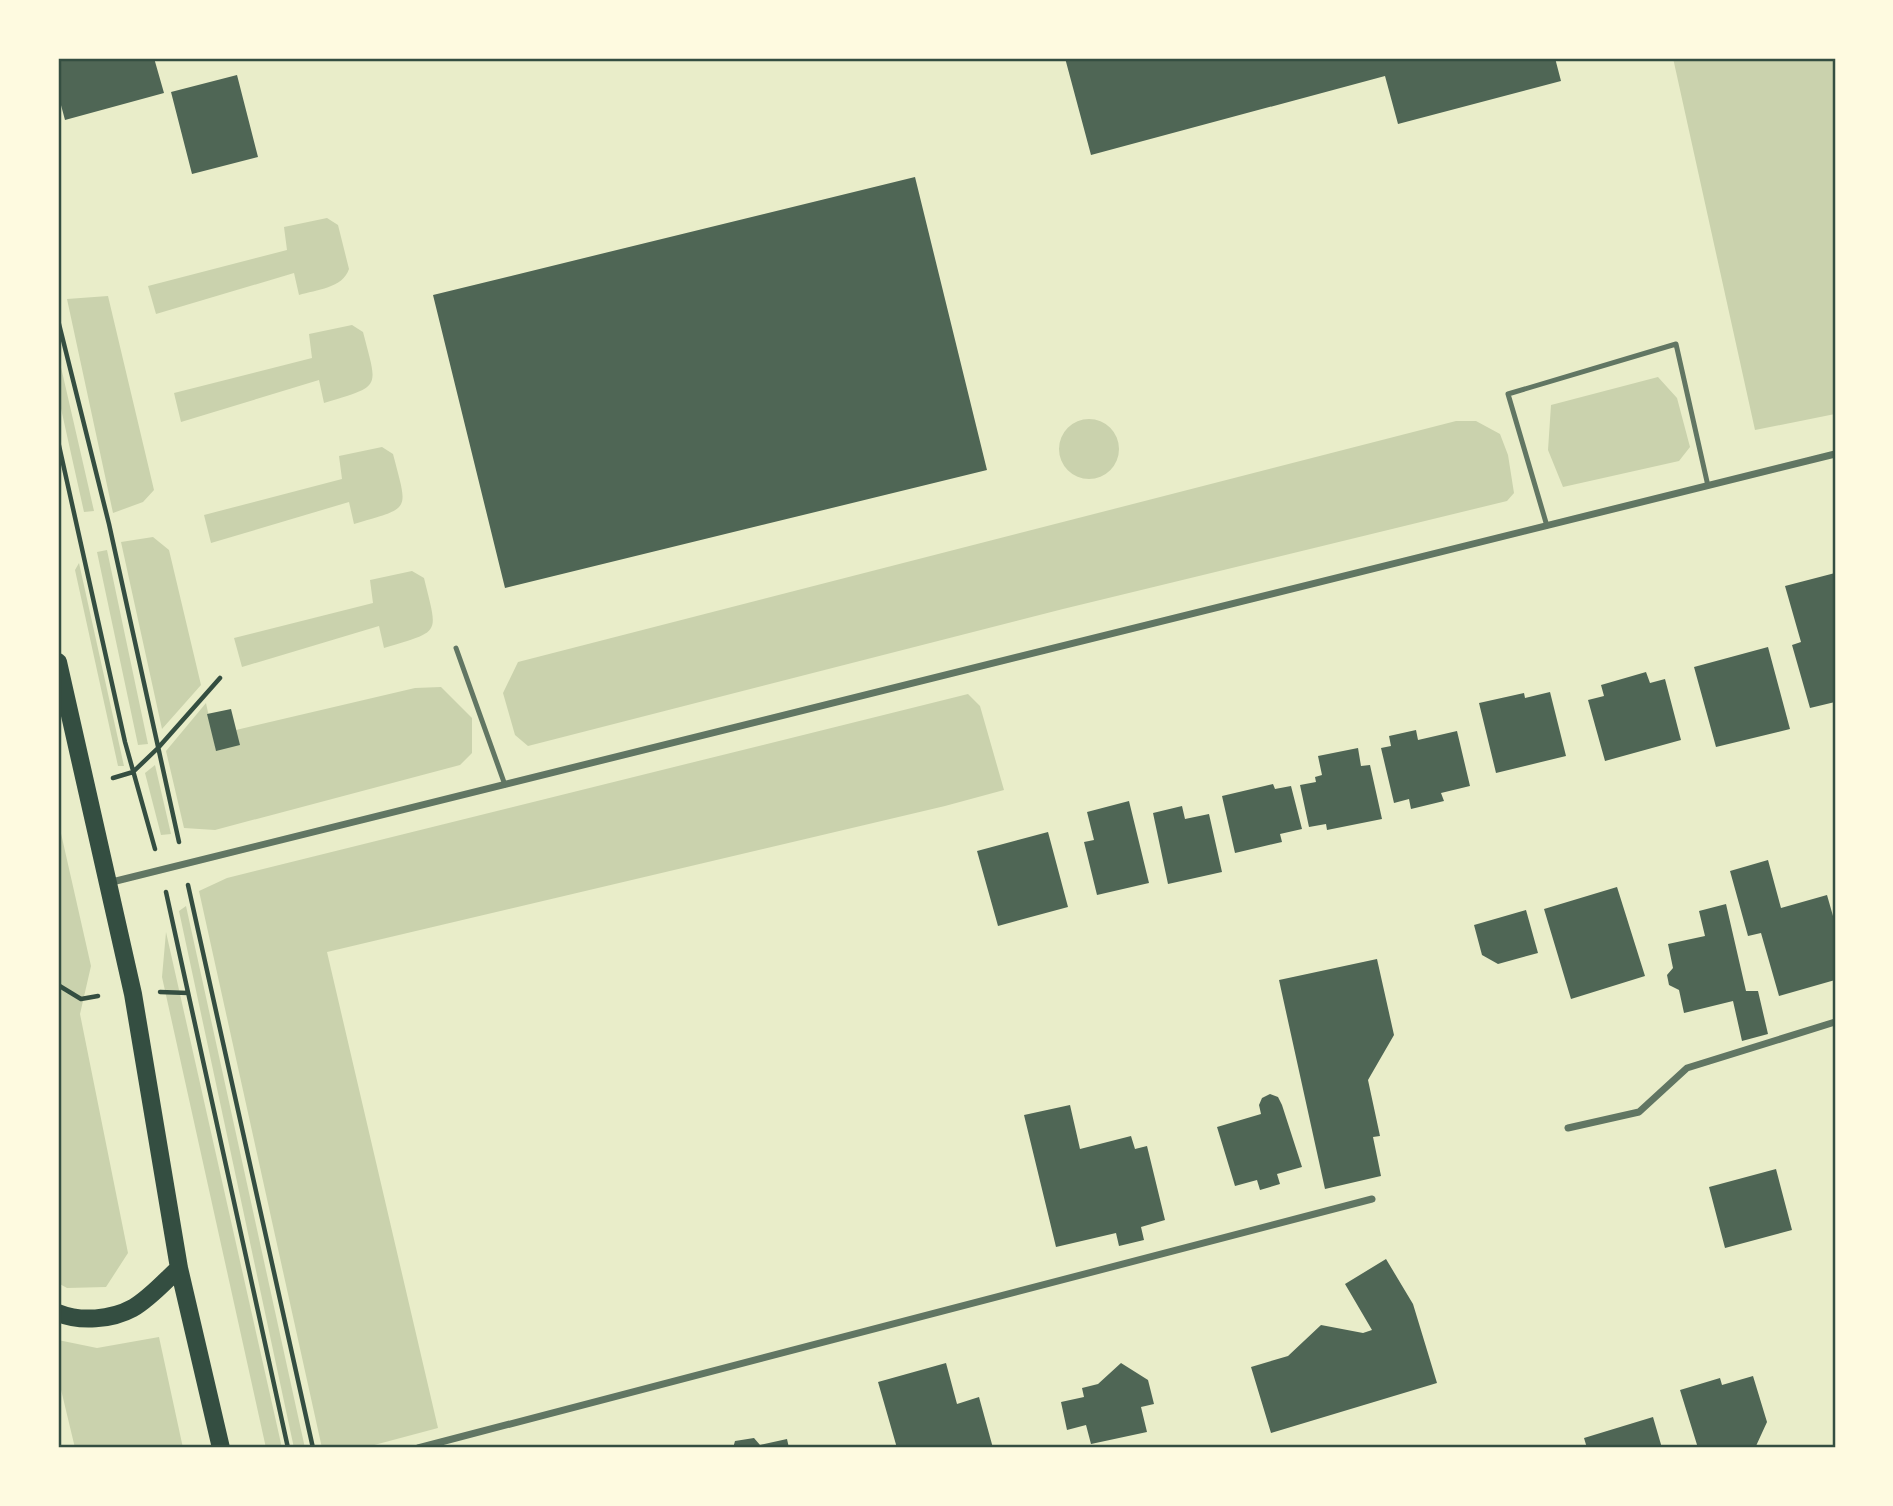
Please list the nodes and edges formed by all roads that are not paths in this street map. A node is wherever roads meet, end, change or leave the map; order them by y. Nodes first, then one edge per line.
1 (1835, 454) edge
2 (1709, 485) junction
3 (1547, 526) junction
4 (456, 648) dead end
5 (58, 662) edge
6 (505, 785) junction
7 (107, 883) junction
8 (1835, 1022) edge
9 (1568, 1128) dead end
10 (1372, 1199) dead end
11 (178, 1268) junction
12 (58, 1313) edge
13 (220, 1448) edge
14 (418, 1448) edge

1 - 2 street
2 - 3 street
2 - 3 lane
3 - 6 street
4 - 6 lane
5 - 7 main road
6 - 7 street
7 - 11 main road
8 - 9 street
10 - 14 street
11 - 12 main road
11 - 13 main road

